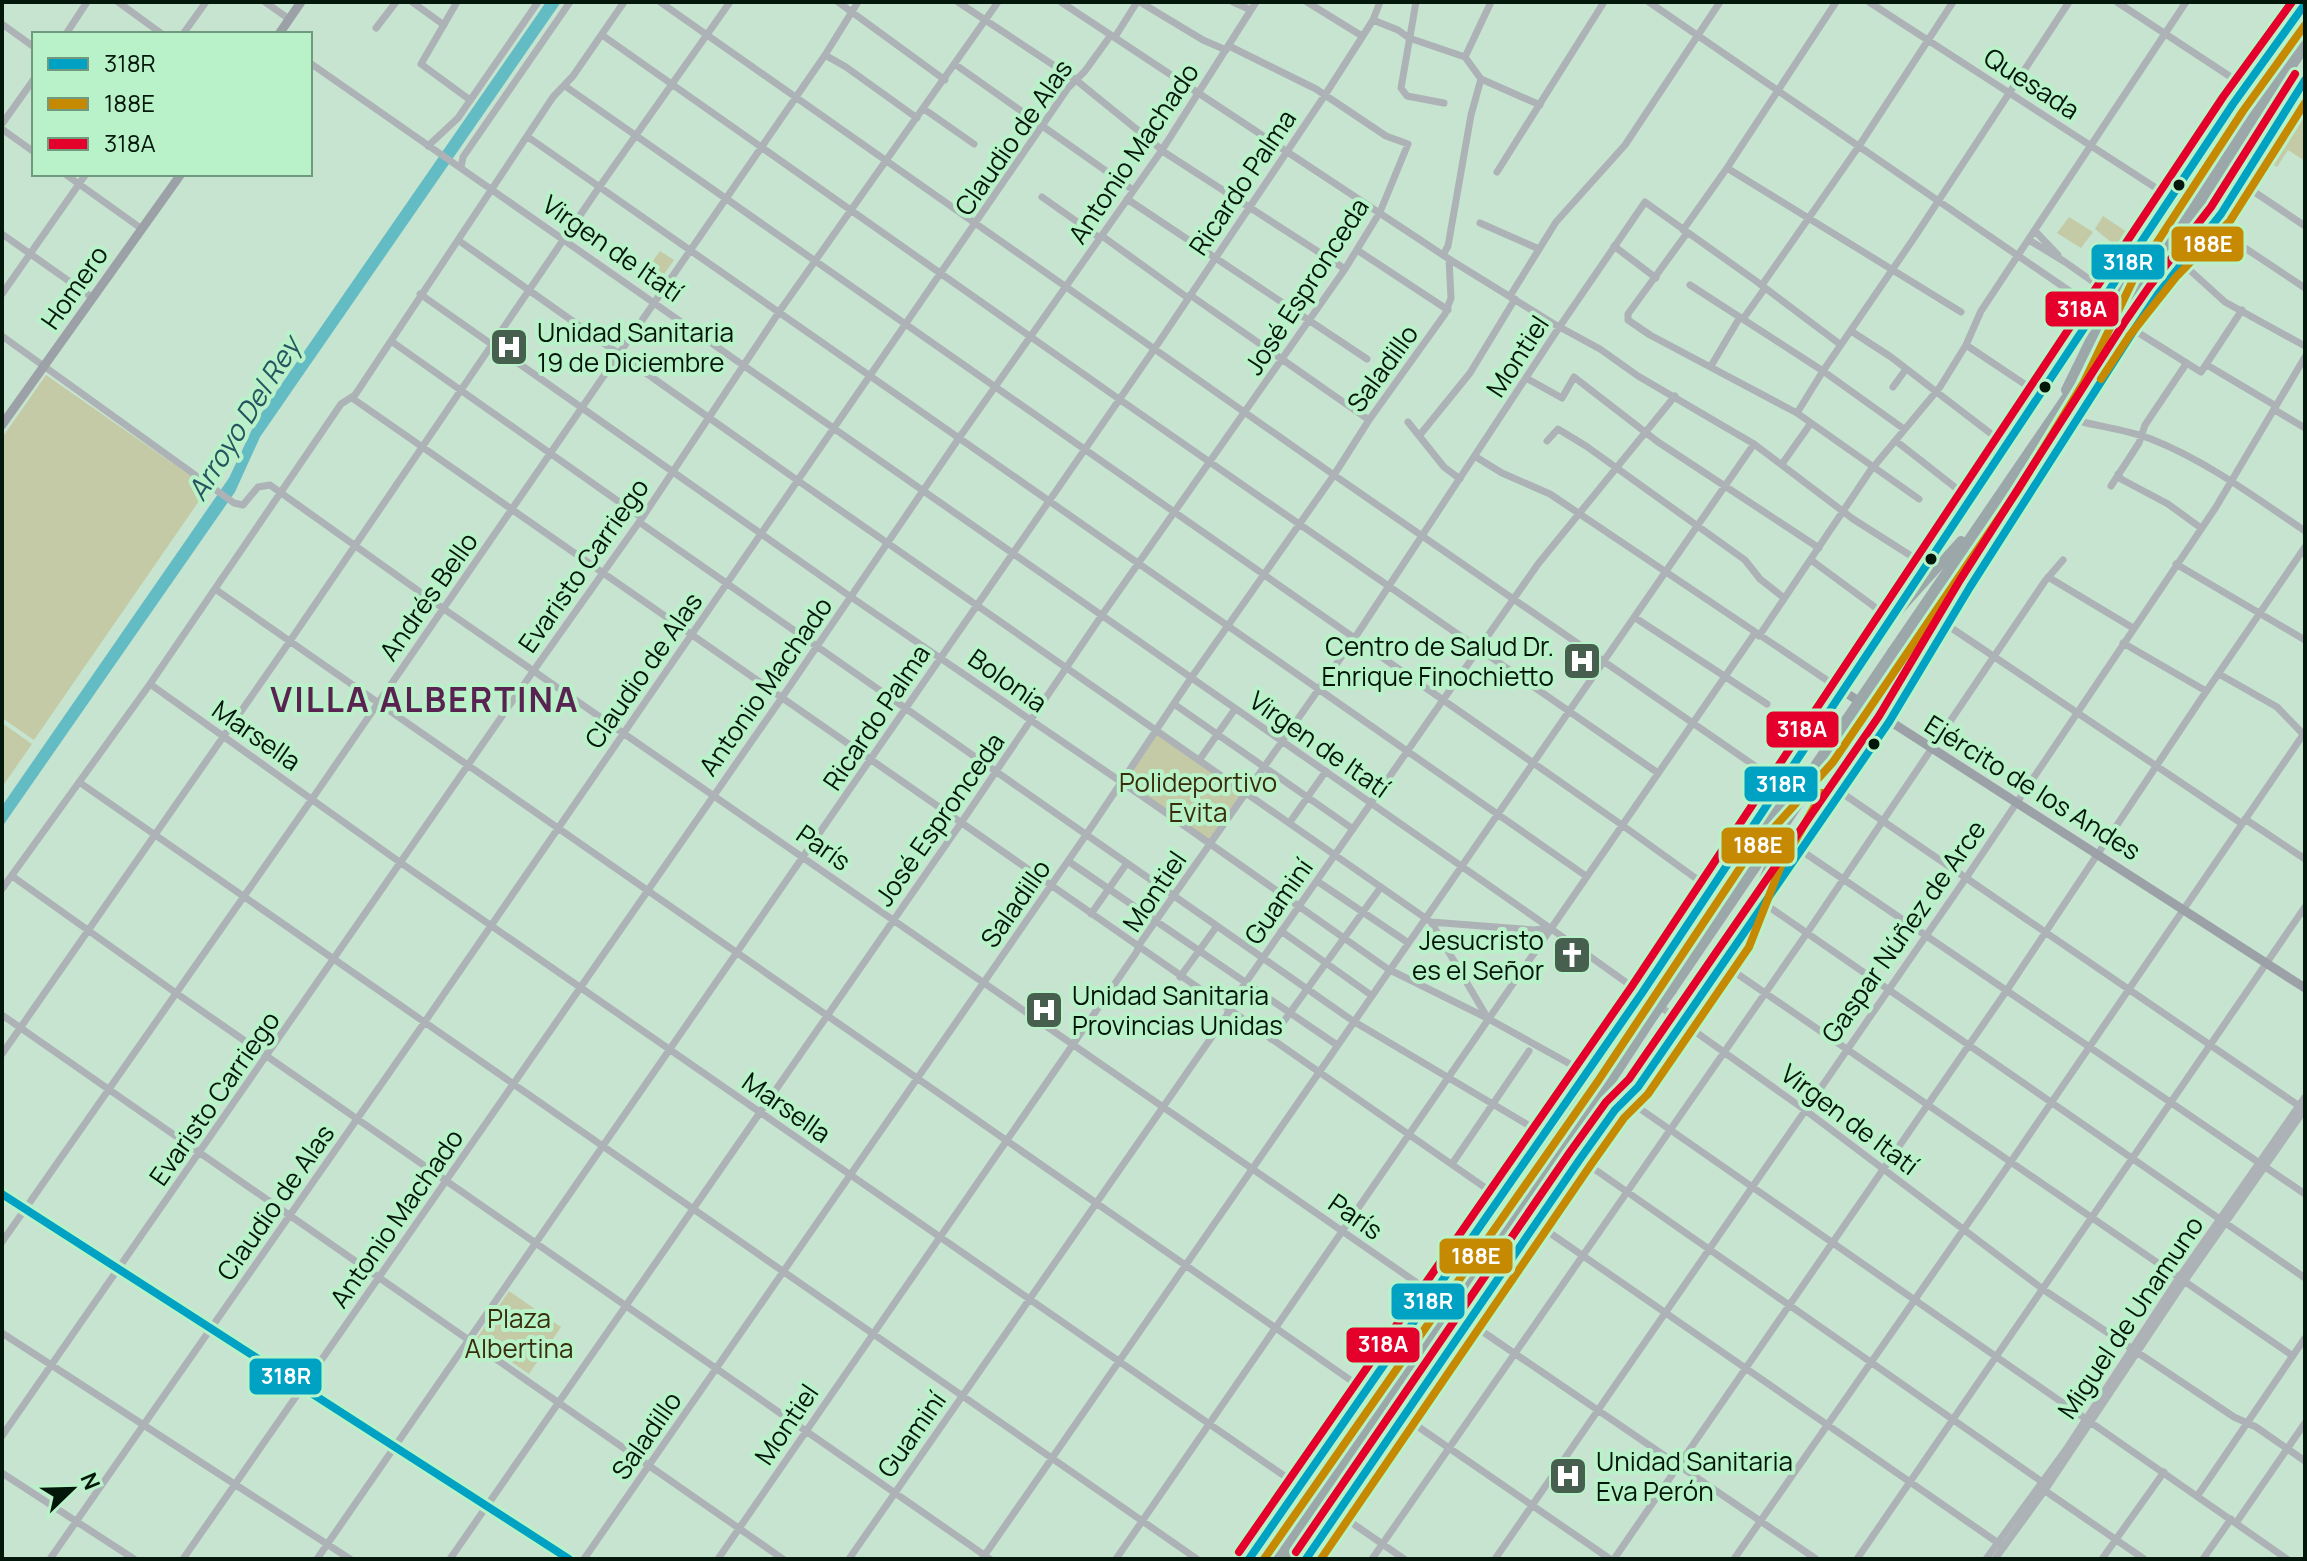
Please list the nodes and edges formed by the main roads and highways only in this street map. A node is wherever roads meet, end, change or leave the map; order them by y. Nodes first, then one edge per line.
1 (301, 2) edge
2 (2305, 28) edge
3 (280, 32) edge
4 (2305, 46) edge
5 (180, 176) edge
6 (2212, 226) road end
7 (2125, 270) road end
8 (2120, 328) junction
9 (2, 425) edge
10 (2033, 445) junction
11 (2008, 483) junction
12 (2002, 507) junction
13 (1891, 619) road end
14 (1933, 652) road end
15 (1896, 654) junction
16 (1843, 691) road end
17 (1829, 751) junction
18 (1809, 789) junction
19 (1736, 852) road end
20 (1739, 940) road end
21 (1669, 988) junction
22 (2305, 988) edge
23 (1647, 1073) road end
24 (1579, 1086) road end
25 (2, 1194) edge
26 (1524, 1204) junction
27 (1472, 1274) junction
28 (1456, 1317) junction
29 (1366, 1391) road end
30 (1370, 1464) road end
31 (1330, 1492) junction
32 (1316, 1512) junction
33 (569, 1559) edge
34 (1277, 1559) edge
35 (1289, 1559) edge

1 - 3 main road
2 - 10 highway
4 - 8 highway
5 - 9 main road, Homero
6 - 8 highway
7 - 10 highway
8 - 12 highway
10 - 11 highway
11 - 13 highway
11 - 15 highway
12 - 14 highway
12 - 15 highway
15 - 17 highway, bridge
16 - 22 main road, Ejército de los Andes
17 - 18 highway
17 - 19 highway
17 - 21 highway
18 - 20 highway
18 - 21 highway
21 - 26 highway, bridge
23 - 26 highway
24 - 26 highway
25 - 33 main road
26 - 27 highway
26 - 28 highway
27 - 29 highway
27 - 31 highway
28 - 30 highway
28 - 31 highway
31 - 32 highway, bridge
32 - 34 highway
32 - 35 highway

